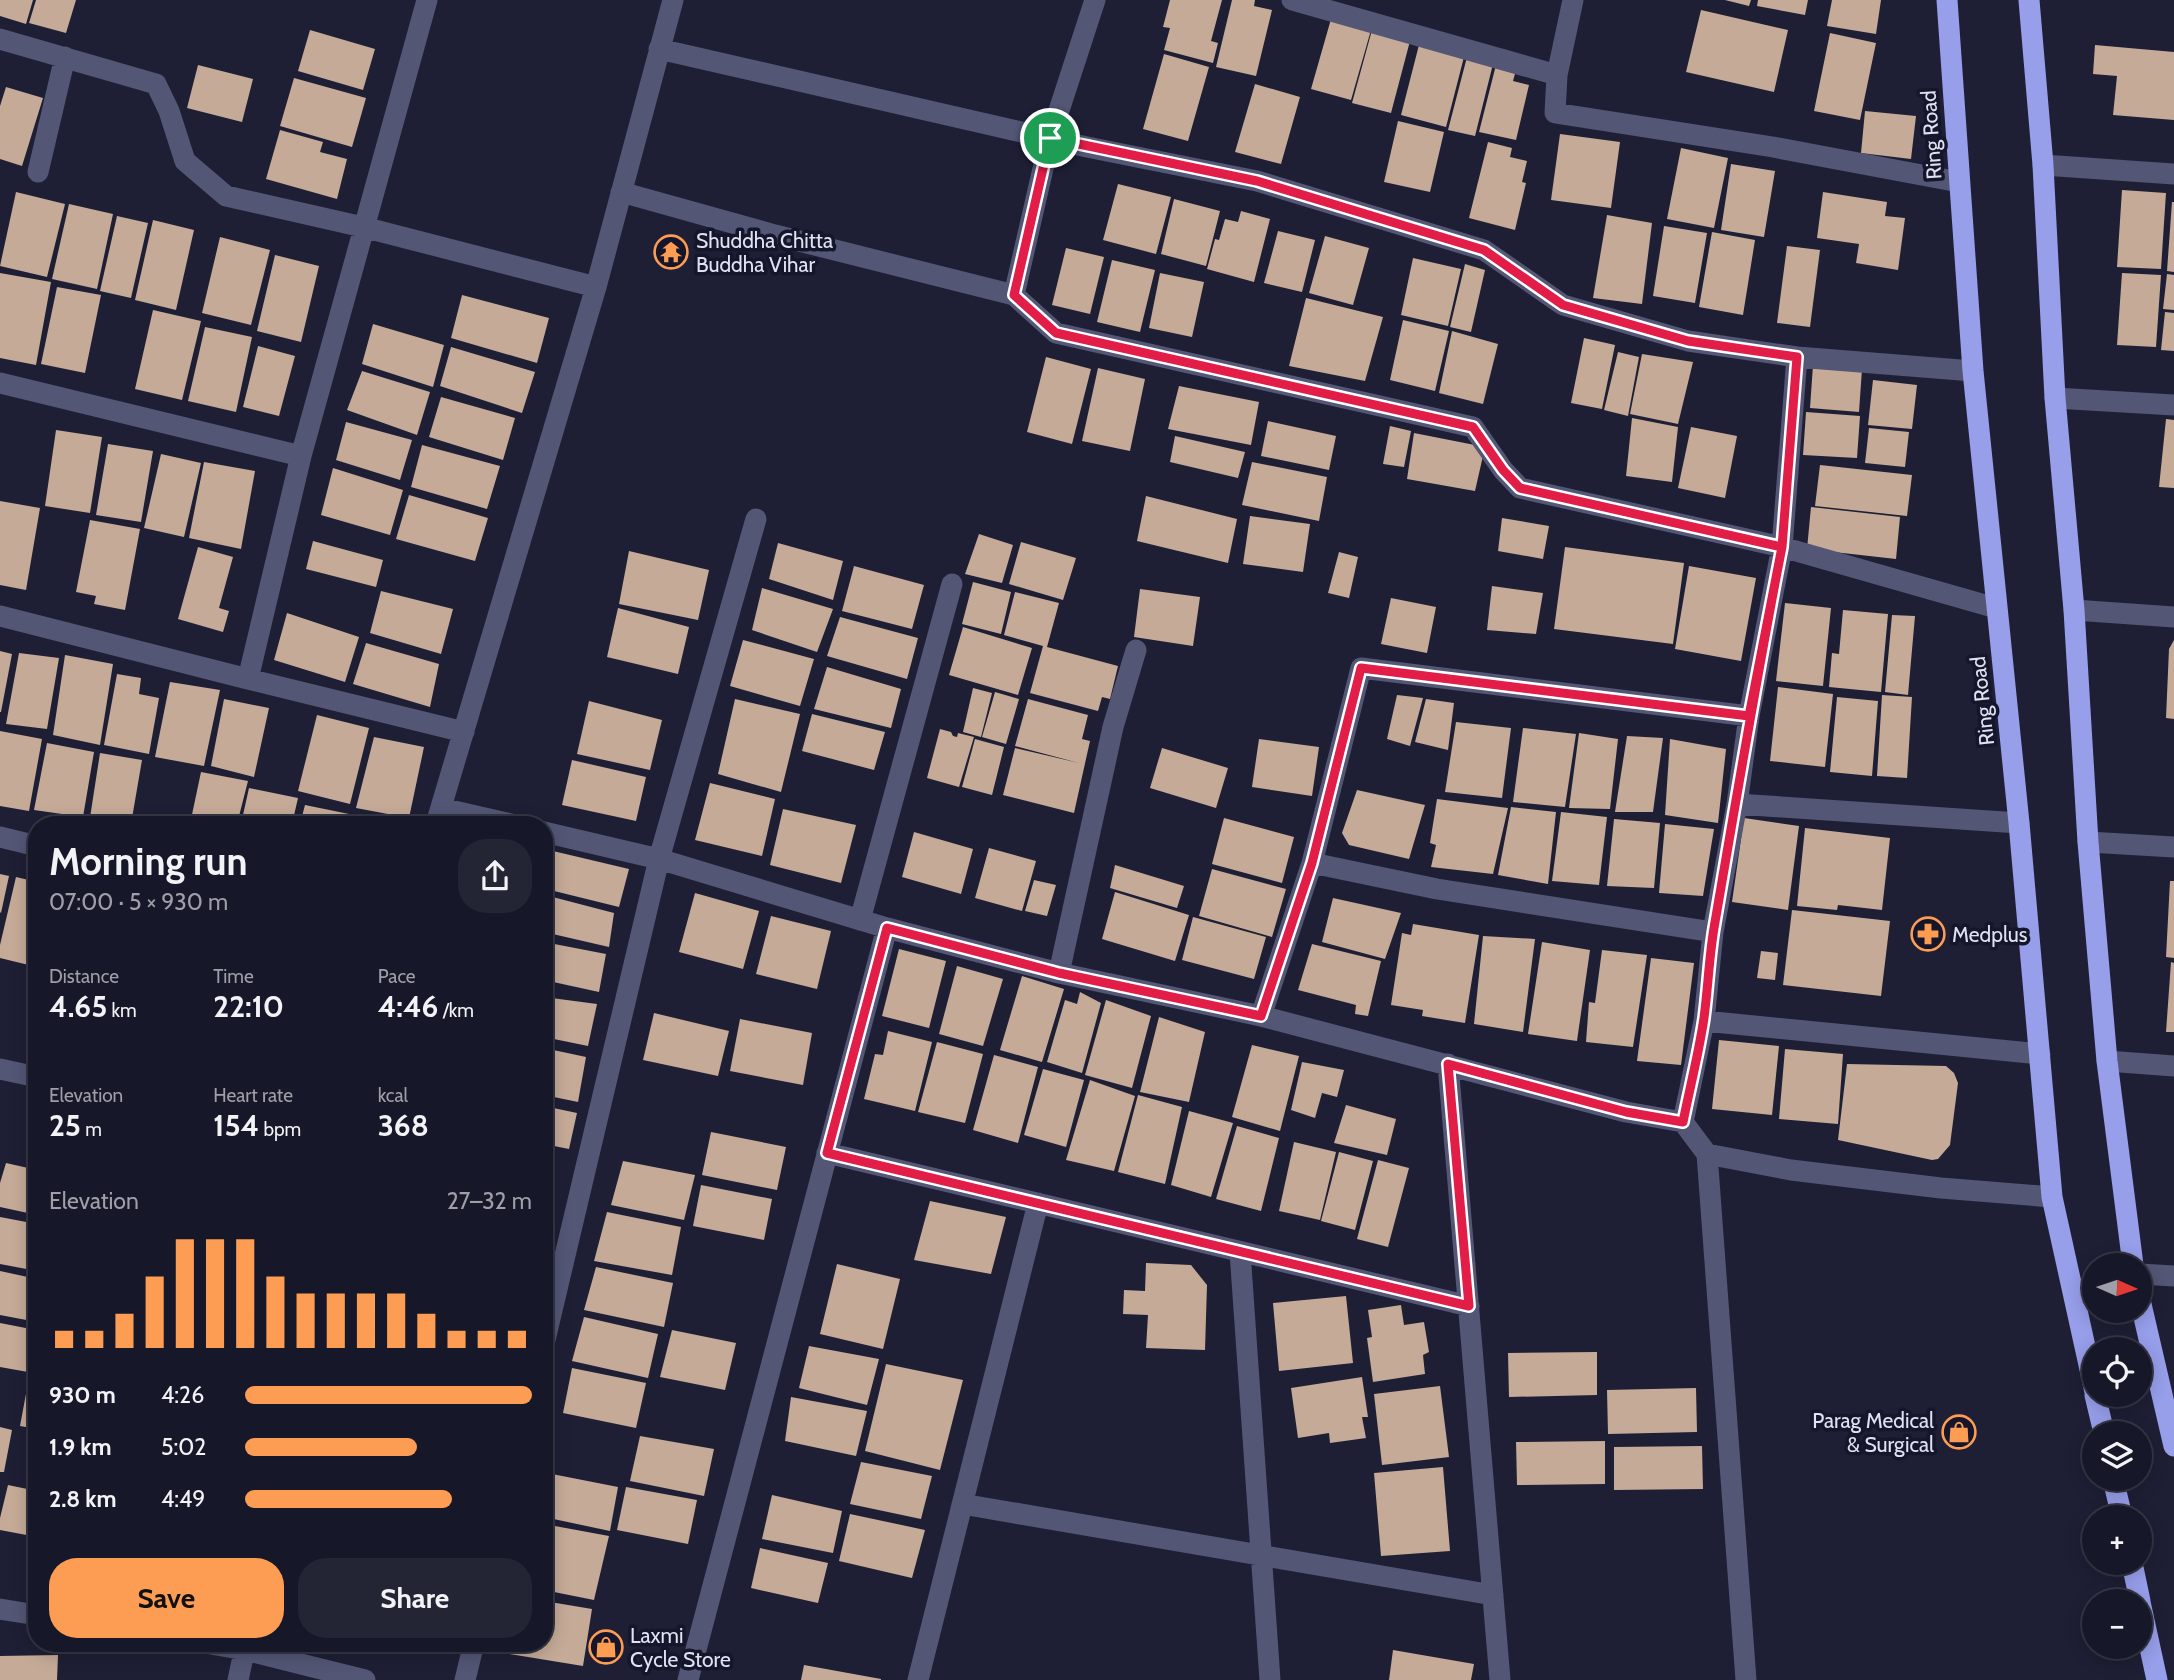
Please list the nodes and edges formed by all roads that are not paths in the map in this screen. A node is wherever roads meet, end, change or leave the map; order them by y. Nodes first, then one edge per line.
1 (426, 0) edge
2 (673, 0) edge
3 (1095, 0) edge
4 (1292, 0) edge
5 (1573, 0) edge
6 (1947, 0) edge
7 (2029, 0) edge
8 (0, 39) edge
9 (659, 48) junction
10 (65, 57) junction
11 (1557, 75) junction
12 (1050, 138) junction
13 (2043, 165) junction
14 (38, 172) dead end
15 (2174, 174) edge
16 (1959, 182) junction
17 (621, 192) junction
18 (363, 227) junction
19 (596, 287) junction
20 (1014, 295) junction
21 (1797, 357) junction
22 (1973, 371) junction
23 (0, 383) edge
24 (2055, 398) junction
25 (2174, 405) edge
26 (301, 456) junction
27 (755, 519) dead end
28 (1782, 547) junction
29 (952, 584) dead end
30 (1996, 608) junction
31 (2074, 610) junction
32 (0, 617) edge
33 (2174, 617) edge
34 (1136, 650) dead end
35 (248, 679) junction
36 (1749, 716) junction
37 (464, 733) junction
38 (1737, 804) junction
39 (438, 816) edge
40 (2020, 823) junction
41 (553, 834) edge
42 (0, 836) edge
43 (2088, 842) junction
44 (28, 844) edge
45 (2174, 847) edge
46 (659, 859) junction
47 (1312, 863) junction
48 (860, 920) junction
49 (887, 928) junction
50 (1713, 932) junction
51 (1059, 973) junction
52 (1261, 1016) junction
53 (1704, 1021) junction
54 (2040, 1054) junction
55 (2106, 1060) junction
56 (1448, 1064) junction
57 (2174, 1066) edge
58 (0, 1069) edge
59 (28, 1075) edge
60 (1683, 1122) junction
61 (827, 1153) junction
62 (1707, 1154) junction
63 (2052, 1197) junction
64 (1038, 1203) junction
65 (1240, 1252) junction
66 (2131, 1253) edge
67 (2152, 1275) edge
68 (2174, 1276) edge
69 (553, 1306) edge
70 (1469, 1306) junction
71 (2145, 1323) edge
72 (2083, 1337) edge
73 (2174, 1446) edge
74 (962, 1504) junction
75 (1261, 1555) junction
76 (1493, 1595) junction
77 (0, 1609) edge
78 (28, 1614) edge
79 (245, 1652) edge
80 (264, 1652) edge
81 (472, 1652) edge
82 (2152, 1657) edge
83 (237, 1680) edge
84 (365, 1680) edge
85 (465, 1680) edge
86 (688, 1680) edge
87 (918, 1680) edge
88 (1270, 1680) edge
89 (1500, 1680) edge
90 (1746, 1680) edge
91 (2157, 1680) edge

1 - 18 street
2 - 9 street
3 - 12 street
4 - 11 street
5 - 11 street
6 - 16 highway, Ring Road
7 - 13 highway
8 - 10 street
9 - 12 street
9 - 17 street
10 - 14 street
10 - 18 street
11 - 16 street
12 - 20 street
12 - 21 street
13 - 15 street
13 - 24 highway
16 - 22 highway, Ring Road
17 - 19 street
17 - 20 street
18 - 19 street
18 - 26 street
19 - 37 street
20 - 28 street
21 - 22 street
21 - 28 street
22 - 30 highway, Ring Road
23 - 26 street
24 - 25 street
24 - 31 highway
26 - 35 street
27 - 46 street
28 - 30 street
28 - 36 street
29 - 48 street
30 - 40 highway, Ring Road
31 - 33 street
31 - 43 highway
32 - 35 street
34 - 51 street
35 - 37 street
36 - 38 street
36 - 47 street
37 - 39 street
38 - 40 street
38 - 50 street
40 - 54 highway, Ring Road
41 - 46 street
42 - 44 street
43 - 45 street
43 - 55 highway
46 - 48 street
46 - 69 street
47 - 50 street
47 - 52 street
48 - 49 street
49 - 51 street
49 - 61 street
50 - 53 street
51 - 52 street
52 - 56 street
53 - 54 street
53 - 60 street
54 - 63 highway, Ring Road
55 - 57 street
55 - 66 highway
56 - 60 street
56 - 70 street
58 - 59 street
60 - 62 street
61 - 64 street
61 - 86 street
62 - 63 street
62 - 90 street
63 - 72 highway, Ring Road
64 - 65 street
64 - 74 street
65 - 70 street
65 - 75 street
67 - 68 street
70 - 76 street
71 - 73 highway
74 - 75 street
74 - 87 street
75 - 76 street
75 - 88 street
76 - 89 street
77 - 78 street
79 - 83 street
80 - 84 street
81 - 85 street
82 - 91 highway

